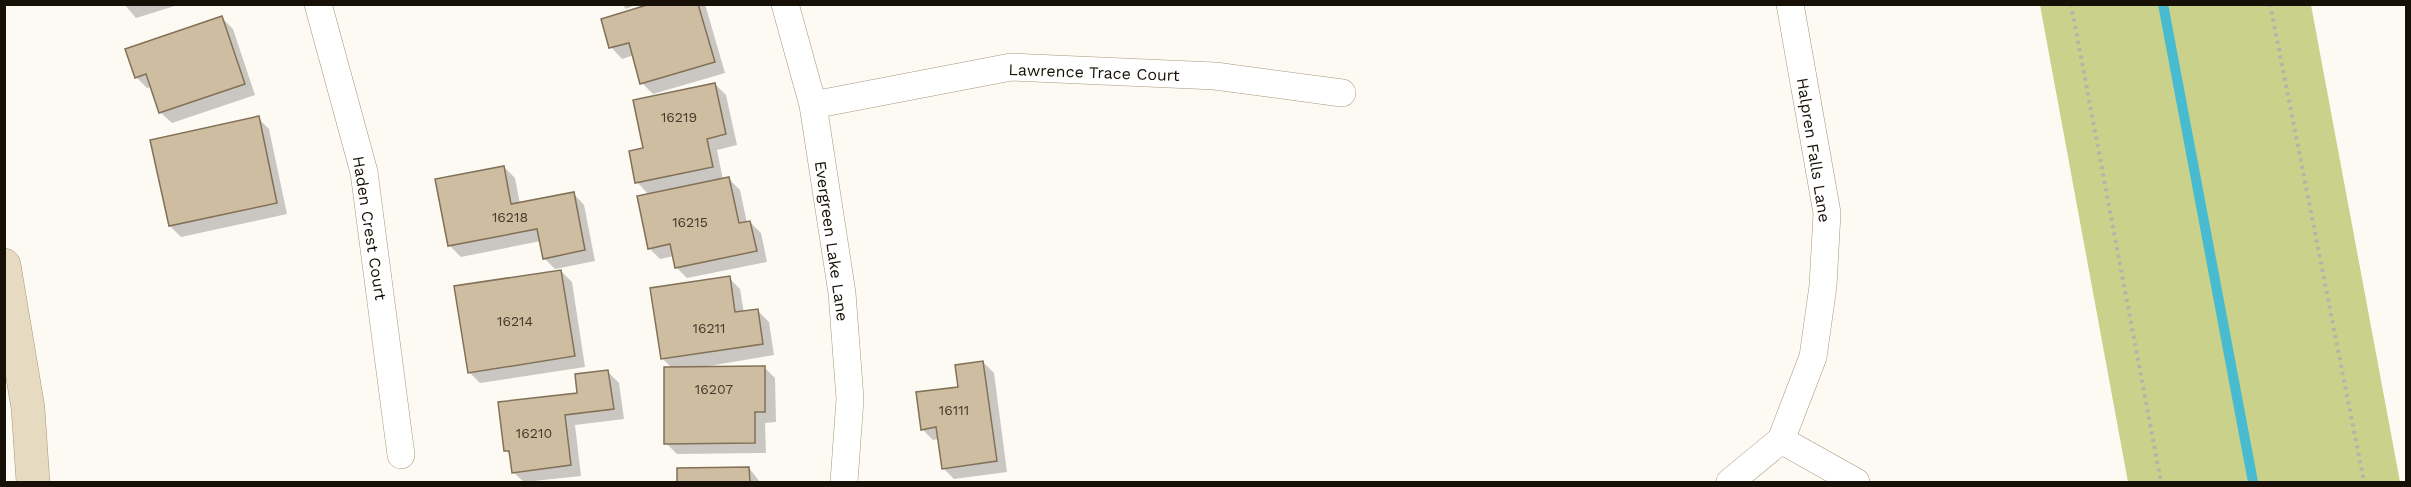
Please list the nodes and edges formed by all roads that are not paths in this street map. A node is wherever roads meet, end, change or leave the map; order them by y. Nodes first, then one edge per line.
1 (318, 4) edge
2 (785, 4) edge
3 (1790, 4) edge
4 (1342, 93) dead end
5 (813, 105) junction
6 (4, 265) edge
7 (1781, 440) junction
8 (401, 455) dead end
9 (33, 483) edge
10 (844, 483) edge
11 (1730, 483) edge
12 (1856, 483) edge

1 - 8 street, Haden Crest Court
2 - 5 street, Evergreen Lake Lane
3 - 7 street, Halpren Falls Lane
4 - 5 street, Lawrence Trace Court
5 - 10 street, Evergreen Lake Lane
6 - 9 street
7 - 11 street, Halpren Falls Lane
7 - 12 street

